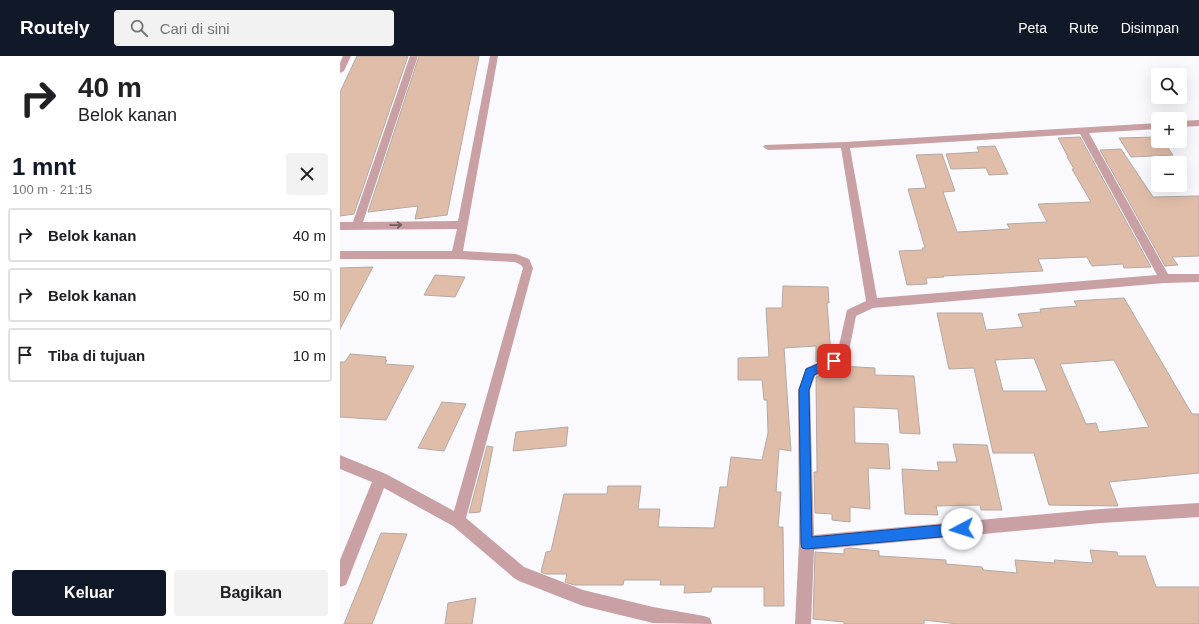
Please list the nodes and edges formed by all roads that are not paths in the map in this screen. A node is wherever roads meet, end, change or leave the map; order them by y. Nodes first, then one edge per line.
1 (347, 56) edge
2 (414, 56) edge
3 (494, 56) edge
4 (340, 72) edge
5 (1199, 123) edge
6 (1187, 124) edge
7 (1151, 126) edge
8 (1083, 130) junction
9 (845, 145) junction
10 (768, 147) dead end
11 (357, 225) junction
12 (340, 226) edge
13 (461, 230) junction
14 (457, 253) junction
15 (340, 255) edge
16 (1199, 278) edge
17 (1166, 279) junction
18 (872, 303) junction
19 (340, 462) edge
20 (381, 479) junction
21 (1199, 510) edge
22 (458, 521) junction
23 (806, 544) junction
24 (340, 579) edge
25 (704, 624) edge
26 (803, 624) edge

1 - 4 street
2 - 11 street
3 - 13 street
5 - 6 street
7 - 8 street
8 - 9 street
8 - 17 street
9 - 10 street
9 - 18 street
11 - 12 street
11 -> 13 street
13 - 14 street
14 - 15 street
14 - 22 street
16 - 17 street
17 - 18 street
18 - 23 street
19 - 20 street
20 - 22 street
20 - 24 street
21 - 23 street
22 - 25 street
23 - 26 street

